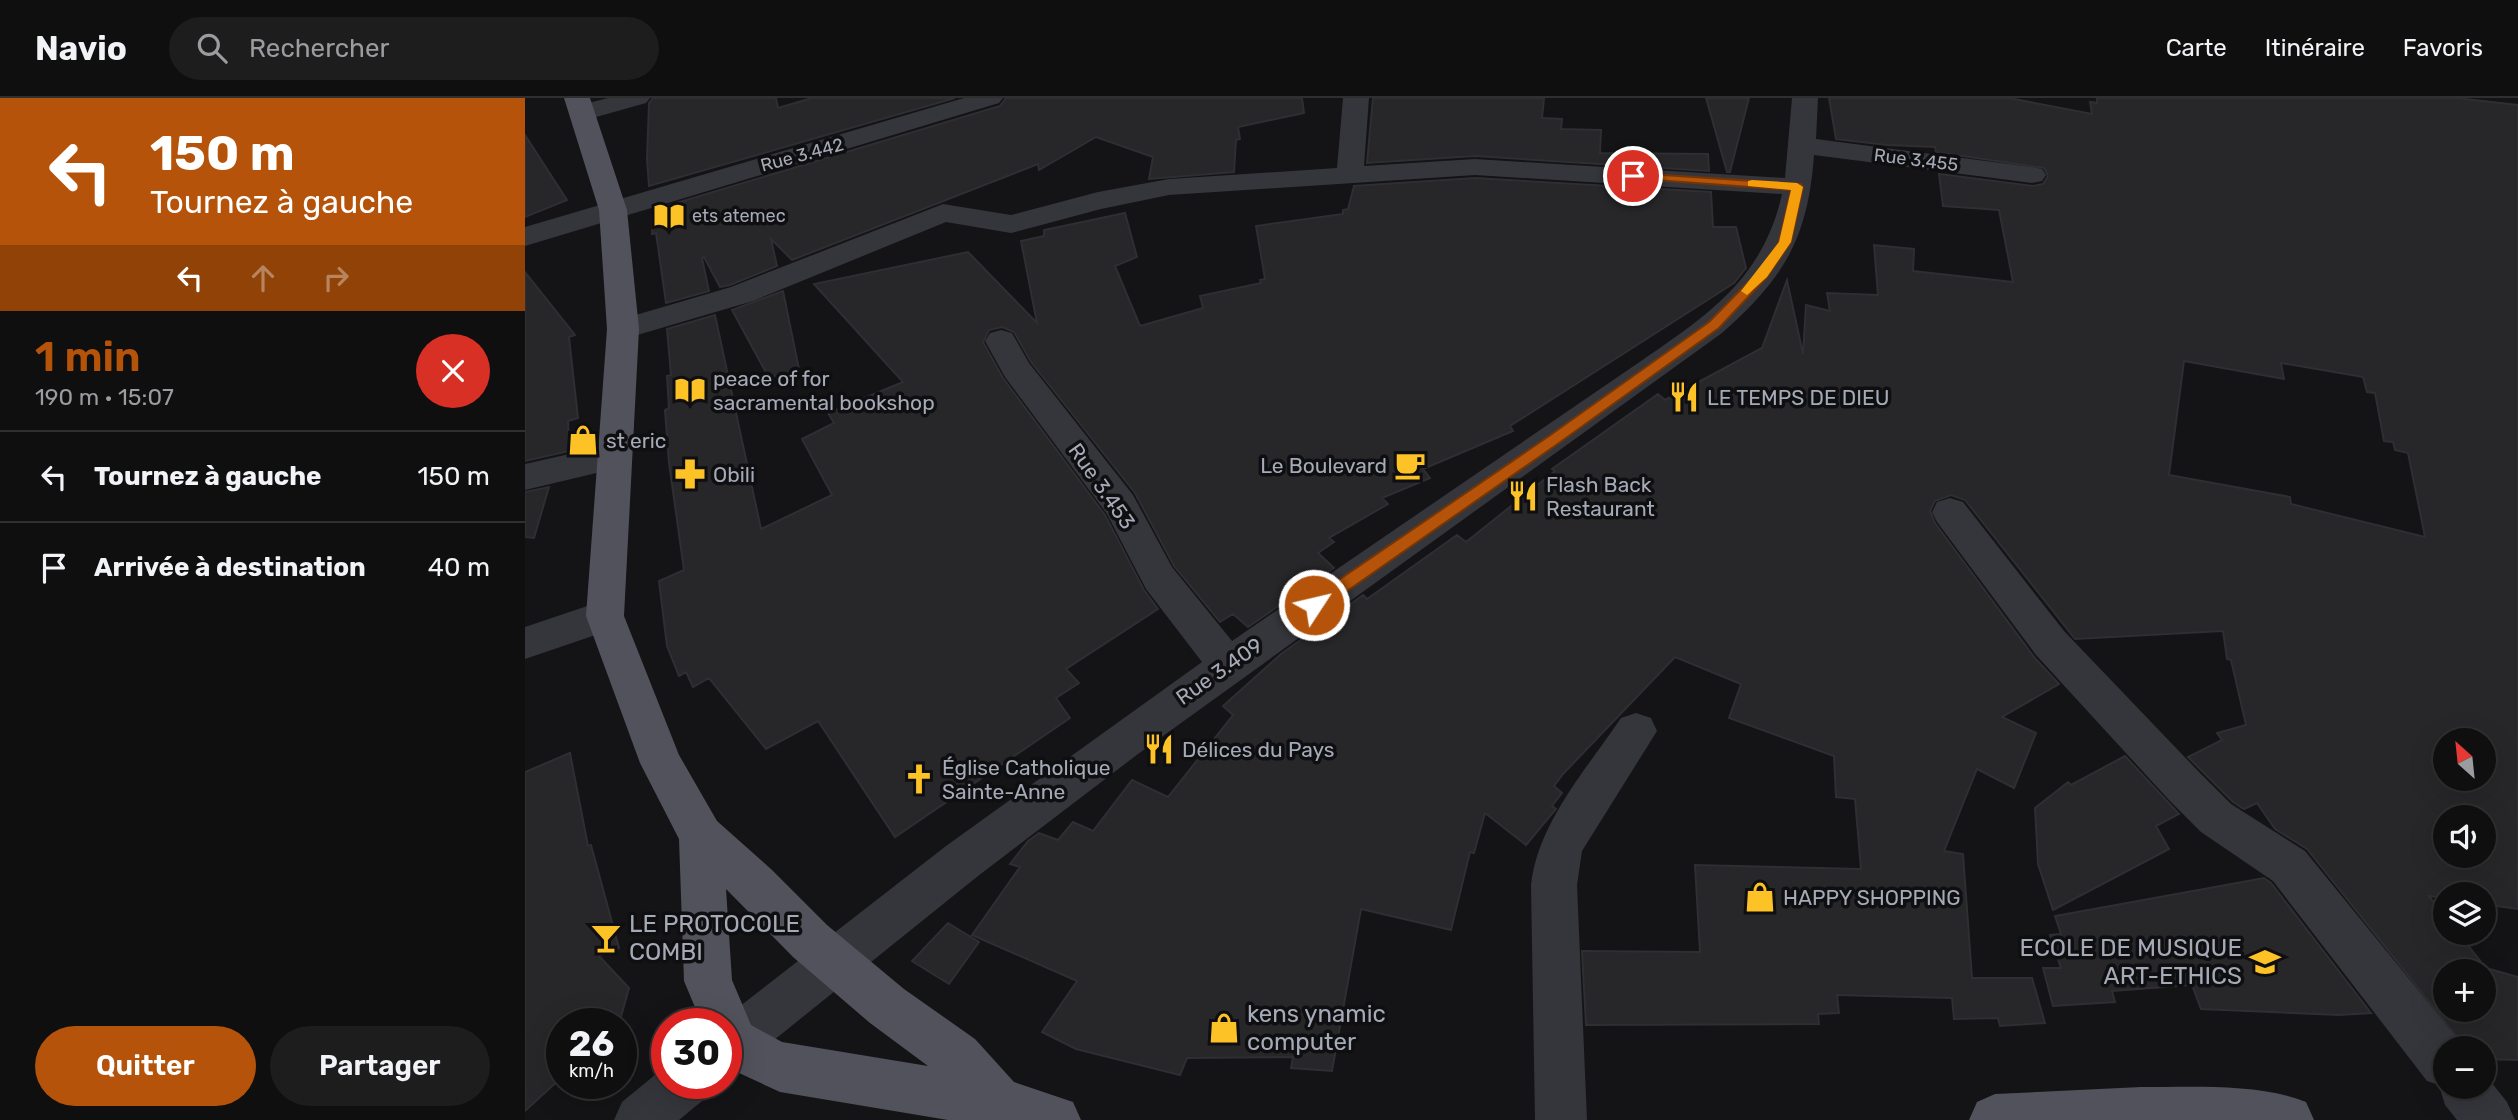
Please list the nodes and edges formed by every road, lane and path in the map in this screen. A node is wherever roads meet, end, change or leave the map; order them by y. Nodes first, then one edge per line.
1 (637, 98) edge
2 (991, 98) edge
3 (1356, 98) edge
4 (1805, 98) edge
5 (579, 106) edge
6 (1801, 145) junction
7 (1350, 175) junction
8 (2032, 175) dead end
9 (1797, 187) junction
10 (613, 210) junction
11 (528, 234) edge
12 (623, 329) junction
13 (1002, 341) dead end
14 (614, 457) junction
15 (525, 477) edge
16 (1950, 512) dead end
17 (605, 616) junction
18 (525, 643) edge
19 (1227, 665) junction
20 (1636, 731) dead end
21 (701, 836) junction
22 (834, 960) junction
23 (717, 1008) edge
24 (742, 1035) edge
25 (2433, 1048) edge
26 (742, 1050) edge
27 (665, 1099) edge
28 (2472, 1099) edge
29 (999, 1103) junction
30 (640, 1120) edge
31 (1055, 1120) edge
32 (1561, 1120) edge
33 (1995, 1120) edge
34 (2288, 1120) edge
35 (2489, 1120) edge

1 - 5 street
2 - 10 street, Rue 3.442
3 - 7 street
4 - 6 street, Rue 3.409
5 - 10 main road
6 - 8 street, Rue 3.455
6 - 9 street, Rue 3.409
7 - 9 street
7 - 12 street
9 - 19 street, Rue 3.409
10 - 11 street, Rue 3.442
10 - 12 main road
12 - 14 main road
13 - 19 street, Rue 3.453
14 - 15 street
14 - 17 main road
16 - 25 street
17 - 18 street
17 - 21 main road
19 - 22 street, Rue 3.409
20 - 32 street
21 - 22 main road
21 - 23 main road
22 - 24 street, Rue 3.409
22 - 29 main road
26 - 29 main road
27 - 30 street
28 - 35 street
29 - 31 main road
33 - 34 main road

